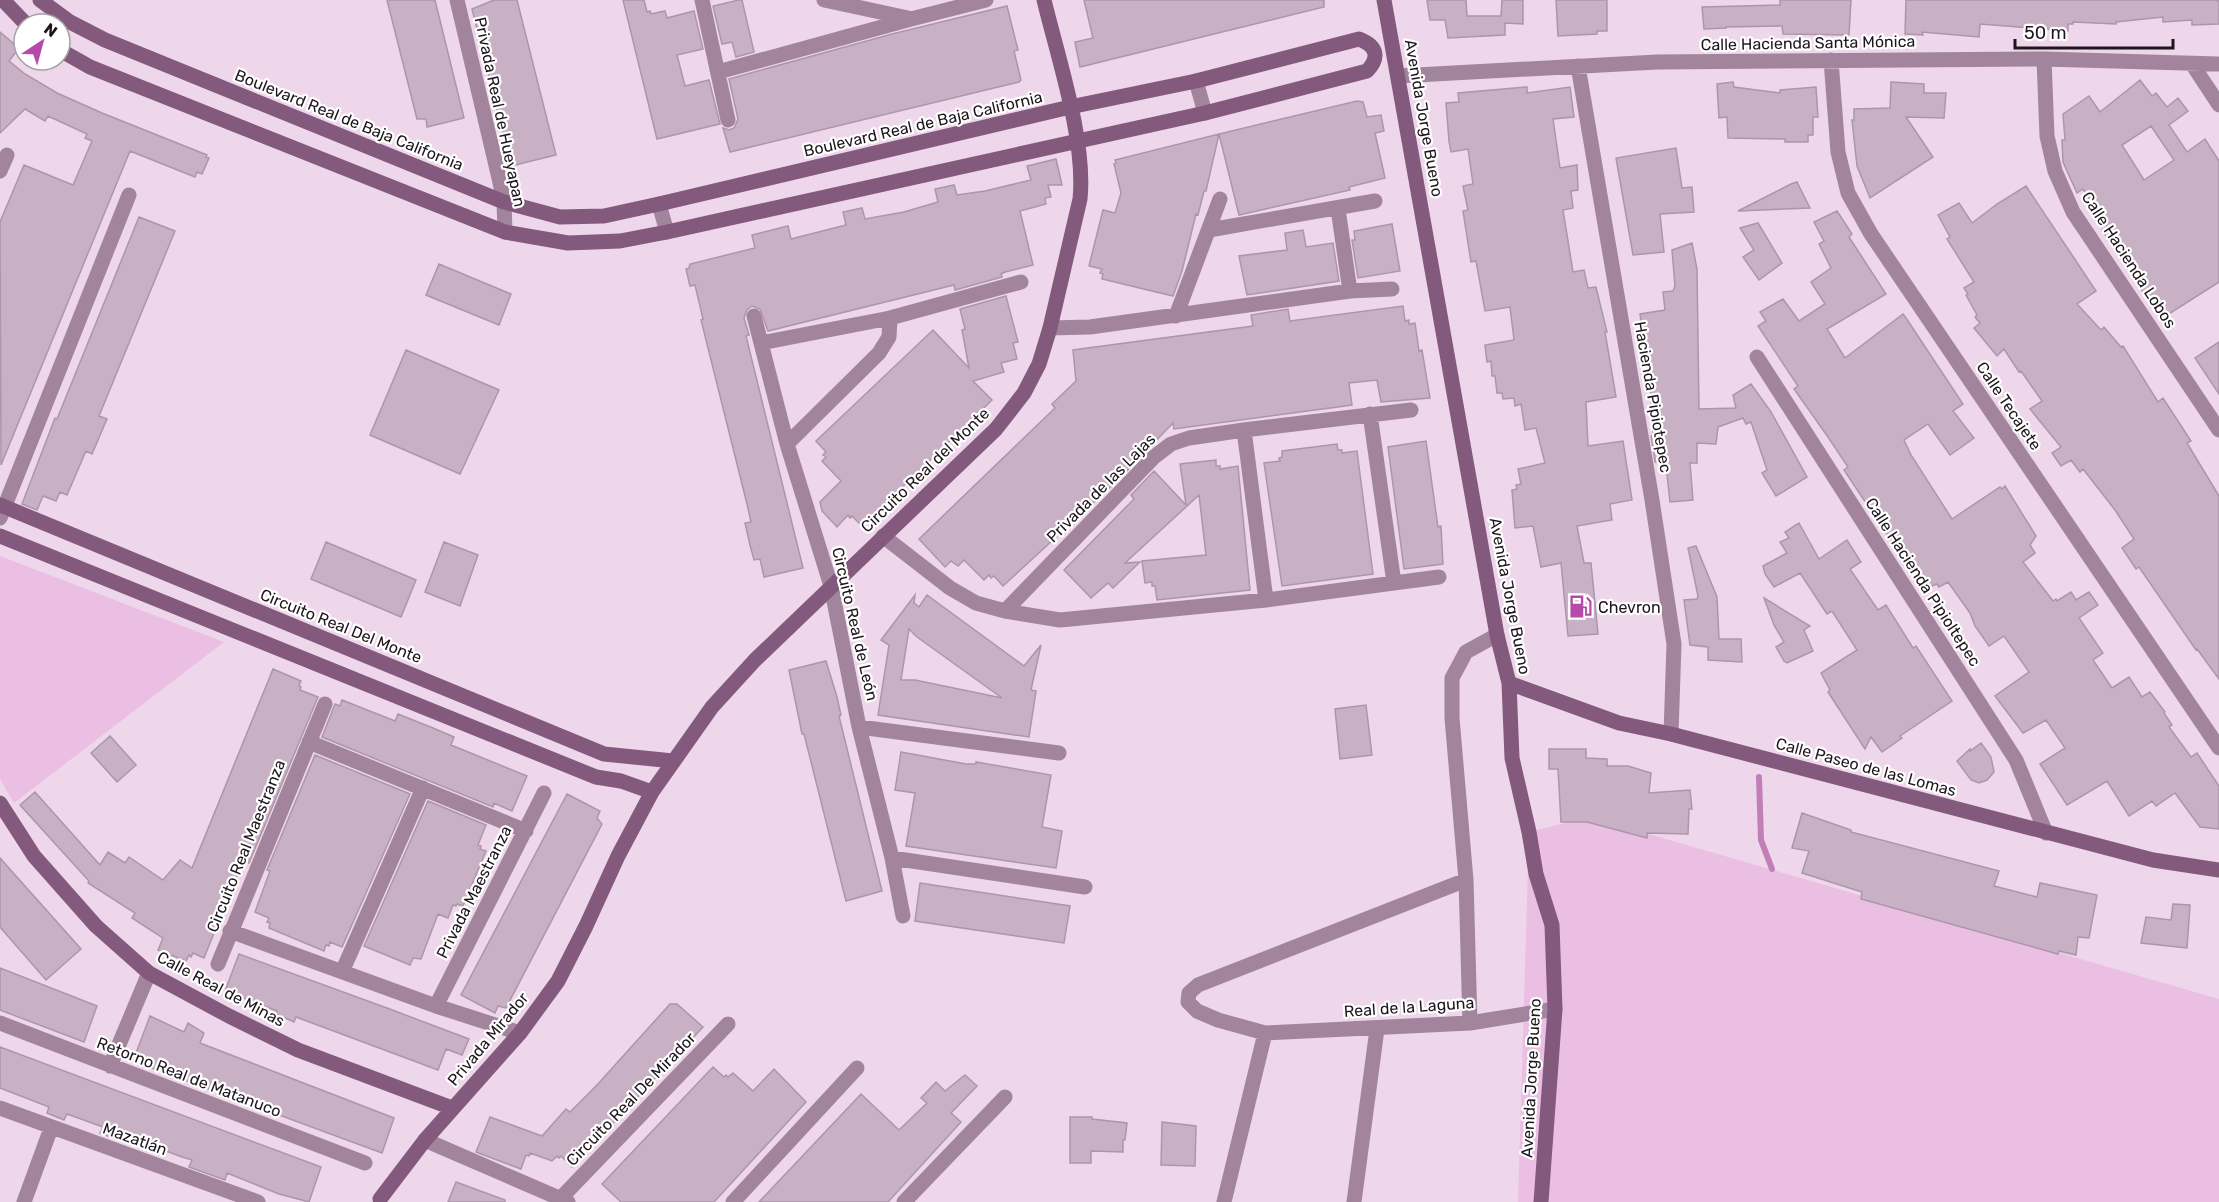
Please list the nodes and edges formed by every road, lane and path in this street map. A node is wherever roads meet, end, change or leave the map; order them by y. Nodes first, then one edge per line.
1 (3, 0) edge
2 (40, 0) edge
3 (457, 0) edge
4 (702, 0) edge
5 (824, 0) edge
6 (986, 0) edge
7 (1044, 0) edge
8 (1384, 0) edge
9 (14, 12) edge
10 (911, 18) junction
11 (72, 57) edge
12 (2044, 59) junction
13 (1831, 60) junction
14 (2192, 64) junction
15 (2219, 64) edge
16 (1578, 66) junction
17 (718, 72) junction
18 (1398, 76) junction
19 (1196, 81) junction
20 (2219, 105) edge
21 (1070, 108) junction
22 (1205, 113) junction
23 (728, 120) dead end
24 (1077, 140) junction
25 (7, 155) dead end
26 (0, 171) edge
27 (129, 195) dead end
28 (1220, 200) dead end
29 (1375, 201) dead end
30 (504, 202) junction
31 (658, 204) junction
32 (1338, 209) junction
33 (1209, 230) junction
34 (505, 232) junction
35 (668, 232) junction
36 (1021, 282) dead end
37 (1392, 289) dead end
38 (1350, 291) junction
39 (754, 316) dead end
40 (1176, 316) junction
41 (890, 318) junction
42 (1050, 328) junction
43 (761, 343) junction
44 (1757, 357) dead end
45 (1411, 410) dead end
46 (1370, 414) junction
47 (1244, 430) junction
48 (2219, 430) edge
49 (787, 444) junction
50 (1, 510) edge
51 (0, 536) edge
52 (883, 536) junction
53 (1439, 577) dead end
54 (1394, 583) junction
55 (831, 586) junction
56 (1266, 600) junction
57 (1005, 612) junction
58 (1497, 635) junction
59 (1509, 683) junction
60 (325, 704) dead end
61 (859, 727) junction
62 (1671, 734) junction
63 (309, 742) junction
64 (2219, 748) edge
65 (1059, 753) dead end
66 (673, 761) junction
67 (423, 788) junction
68 (652, 792) junction
69 (544, 793) dead end
70 (0, 803) edge
71 (526, 831) junction
72 (2046, 833) junction
73 (892, 858) junction
74 (2219, 870) edge
75 (1466, 880) junction
76 (1085, 887) dead end
77 (903, 916) dead end
78 (230, 931) junction
79 (218, 964) dead end
80 (342, 972) junction
81 (149, 973) junction
82 (436, 1006) junction
83 (1555, 1009) junction
84 (0, 1023) edge
85 (1470, 1023) junction
86 (728, 1024) dead end
87 (1377, 1029) junction
88 (1265, 1033) junction
89 (520, 1034) junction
90 (110, 1066) junction
91 (857, 1068) dead end
92 (1005, 1097) dead end
93 (0, 1108) edge
94 (452, 1108) junction
95 (51, 1128) junction
96 (425, 1140) junction
97 (365, 1163) dead end
98 (380, 1199) dead end
99 (564, 1200) edge
100 (24, 1202) edge
101 (258, 1202) edge
102 (733, 1202) edge
103 (904, 1202) edge
104 (1224, 1202) edge
105 (1354, 1202) edge
106 (1541, 1202) edge

1 - 9 street
2 - 30 street, Boulevard Real de Baja California
3 - 30 street, Privada Real de Hueyapan
4 - 17 street
5 - 10 street
6 - 10 street
7 - 21 street, Circuito Real del Monte
8 - 18 street, Avenida Jorge Bueno
10 - 17 street
11 - 34 street, Boulevard Real de Baja California
12 - 13 street, Calle Hacienda Santa Mónica
12 - 14 street, Calle Hacienda Santa Mónica
12 - 48 street, Calle Hacienda Lobos
13 - 16 street, Calle Hacienda Santa Mónica
13 - 64 street, Calle Tecajete
14 - 15 street, Calle Hacienda Santa Mónica
14 - 20 street
16 - 18 street, Calle Hacienda Santa Mónica
16 - 62 street, Hacienda Pipiotepec
17 - 23 street
18 - 58 street, Avenida Jorge Bueno
19 - 21 street, Boulevard Real de Baja California
19 - 22 street
19 - 22 street, Boulevard Real de Baja California
21 - 24 street, Circuito Real del Monte
21 - 31 street, Boulevard Real de Baja California
22 - 24 street, Boulevard Real de Baja California
24 - 35 street, Boulevard Real de Baja California
24 - 42 street, Circuito Real del Monte
25 - 26 street
27 - 50 street
28 - 33 street
29 - 32 street
30 - 31 street, Boulevard Real de Baja California
30 - 34 street, Privada Real de Hueyapan
31 - 35 street
32 - 33 street
32 - 38 street
33 - 40 street
34 - 35 street, Boulevard Real de Baja California
36 - 41 street
37 - 38 street
38 - 40 street
39 - 43 street, Circuito Real de León
40 - 42 street
41 - 43 street
41 - 49 street
42 - 52 street, Circuito Real del Monte
43 - 49 street, Circuito Real de León
44 - 72 street, Calle Hacienda Pipioltepec
45 - 46 street, Privada de las Lajas
46 - 47 street, Privada de las Lajas
46 - 54 street
47 - 56 street
47 - 57 street, Privada de las Lajas
49 - 55 street, Circuito Real de León
50 - 66 street, Circuito Real Del Monte
51 - 68 street
52 - 55 street, Circuito Real del Monte
52 - 57 street
53 - 54 street
54 - 56 street
55 - 61 street, Circuito Real de León
55 - 66 street, Circuito Real del Monte
56 - 57 street
58 - 59 street, Avenida Jorge Bueno
58 - 75 street
59 - 62 street, Calle Paseo de las Lomas
59 - 83 street, Avenida Jorge Bueno
60 - 63 street, Circuito Real Maestranza
61 - 65 street
61 - 73 street, Circuito Real de León
62 - 72 street, Calle Paseo de las Lomas
63 - 67 street
63 - 78 street, Circuito Real Maestranza
66 - 68 street, Circuito Real del Monte
67 - 71 street
67 - 80 street
68 - 89 street, Privada Mirador
69 - 71 street, Privada Maestranza
70 - 81 street, Calle Real de Minas
71 - 82 street, Privada Maestranza
72 - 74 street, Calle Paseo de las Lomas
73 - 76 street
73 - 77 street, Circuito Real de León
75 - 85 street
75 - 88 street, Real de la Laguna
78 - 79 street, Circuito Real Maestranza
78 - 80 street
80 - 82 street
81 - 90 street
81 - 94 street, Calle Real de Minas
82 - 89 street
83 - 85 street, Real de la Laguna
83 - 106 street, Avenida Jorge Bueno
84 - 90 street, Retorno Real de Matanuco
85 - 87 street, Real de la Laguna
86 - 99 street, Circuito Real De Mirador
87 - 88 street, Real de la Laguna
87 - 105 street
88 - 104 street
89 - 94 street, Privada Mirador
90 - 97 street, Retorno Real de Matanuco
91 - 102 street
92 - 103 street
93 - 95 street, Mazatlán
94 - 96 street, Privada Mirador
95 - 100 street
95 - 101 street, Mazatlán
96 - 98 street, Privada Mirador
96 - 99 street

